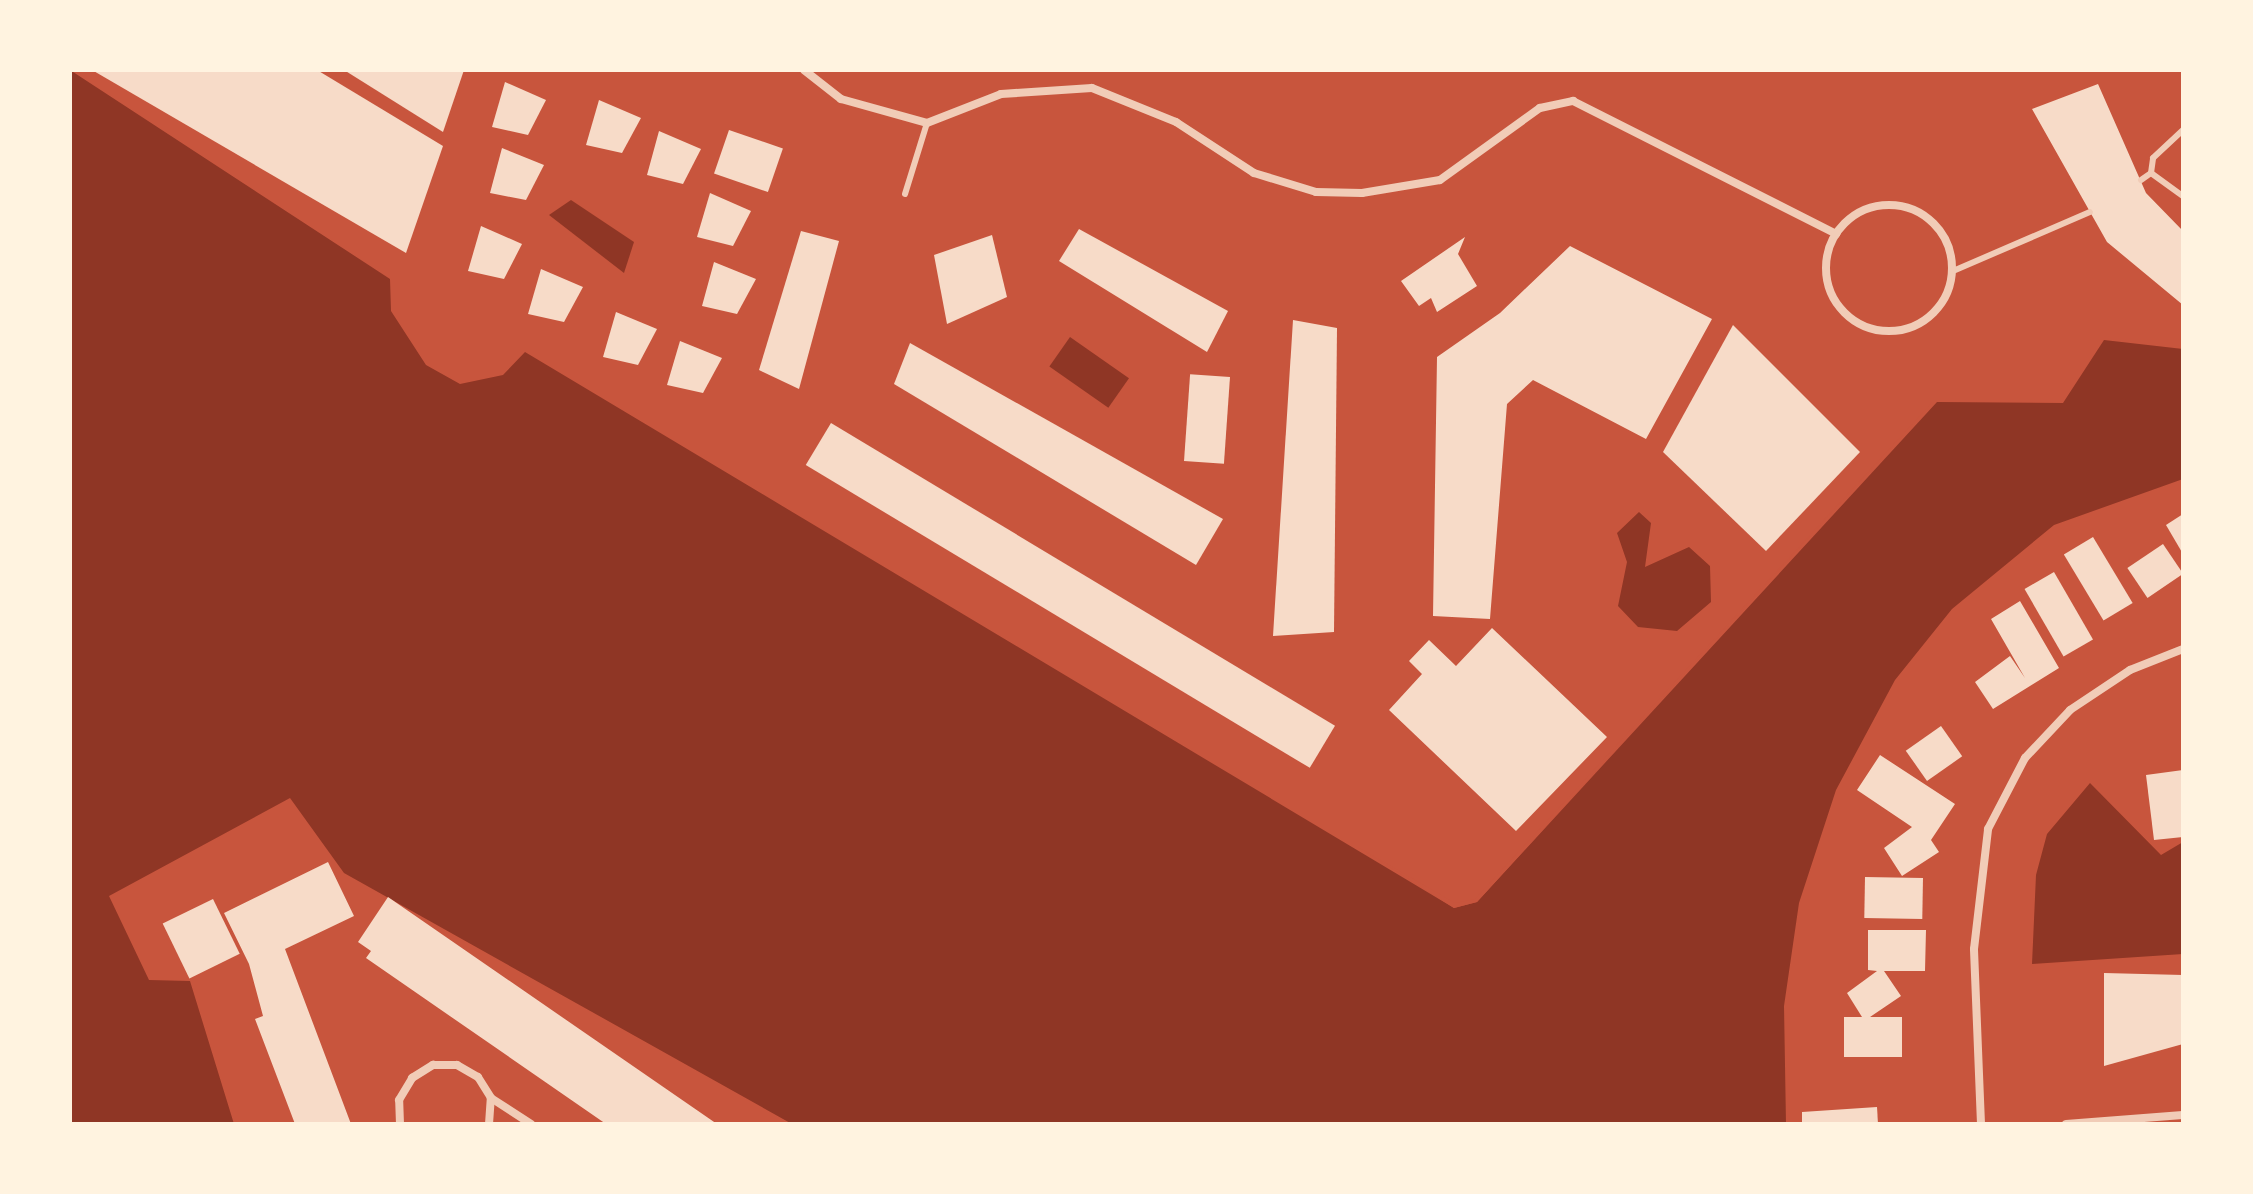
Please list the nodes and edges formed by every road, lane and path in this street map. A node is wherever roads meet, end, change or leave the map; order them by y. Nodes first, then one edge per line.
1 (804, 70) edge
2 (927, 123) junction
3 (2183, 130) edge
4 (2151, 173) junction
5 (2141, 180) dead end
6 (905, 194) dead end
7 (2183, 196) edge
8 (2090, 212) dead end
9 (1836, 234) junction
10 (1953, 271) junction
11 (2183, 649) edge
12 (491, 1098) junction
13 (2183, 1115) edge
14 (400, 1124) edge
15 (489, 1124) edge
16 (531, 1124) edge
17 (1981, 1124) edge
18 (2066, 1124) edge

1 - 2 street
2 - 6 lane
2 - 9 street
3 - 4 lane
4 - 5 lane
4 - 7 lane
8 - 10 lane
9 - 10 street
9 - 10 street
11 - 17 street
12 - 14 street
12 - 15 street
12 - 16 street
13 - 18 street

